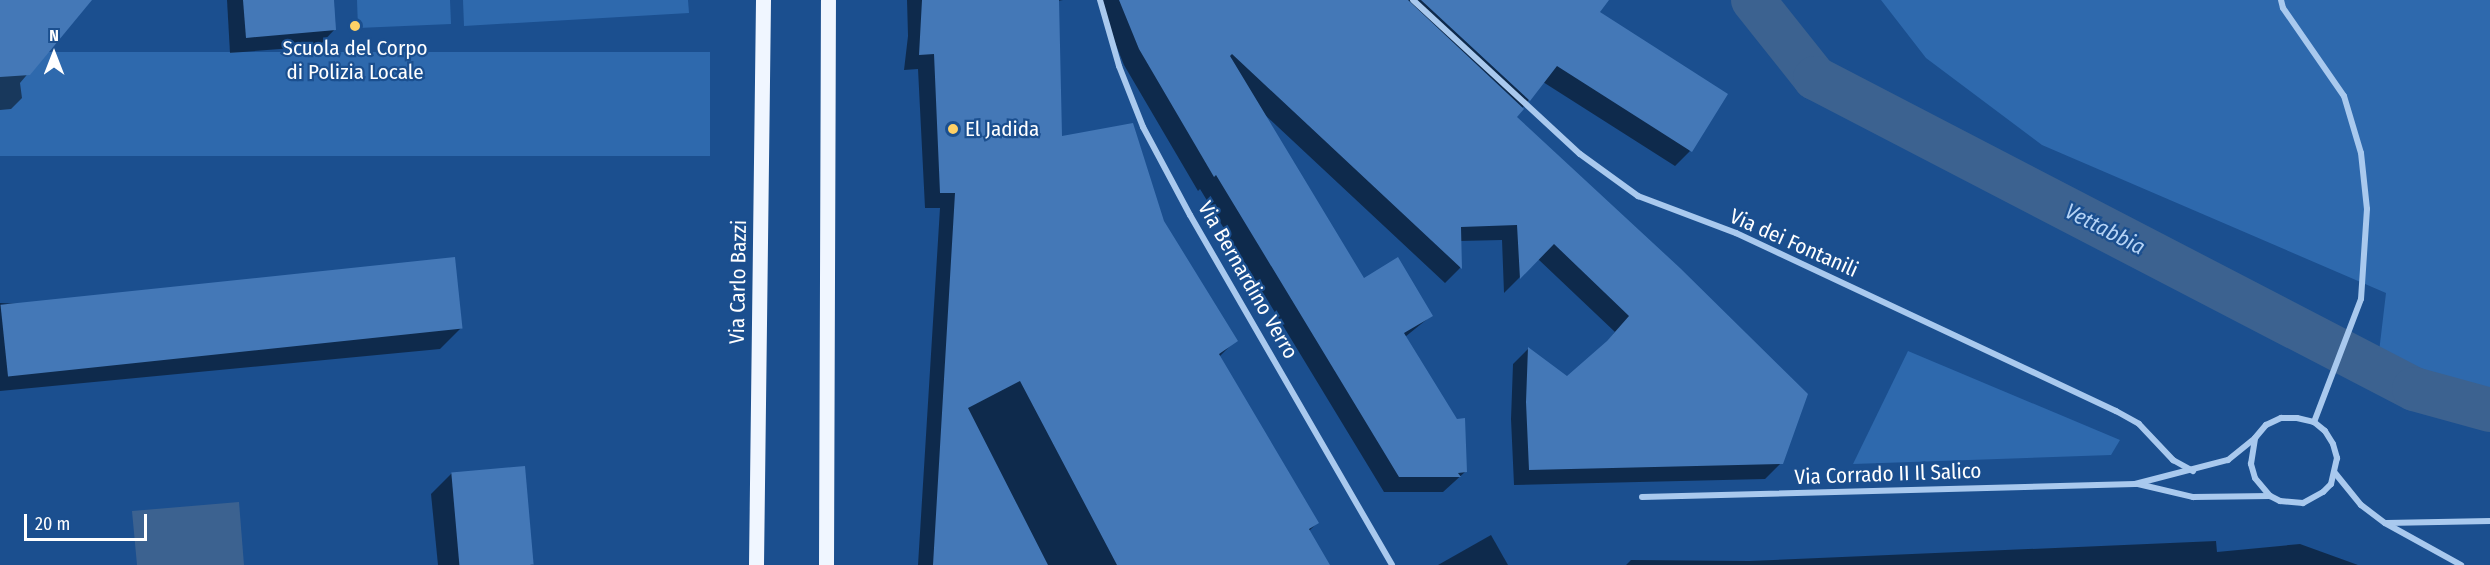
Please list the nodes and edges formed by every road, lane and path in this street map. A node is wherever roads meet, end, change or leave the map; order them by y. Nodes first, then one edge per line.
1 (763, 0) edge
2 (828, 0) edge
3 (1101, 0) edge
4 (1413, 0) edge
5 (2281, 0) edge
6 (2314, 422) junction
7 (2255, 438) junction
8 (2193, 471) junction
9 (2335, 472) junction
10 (2135, 484) junction
11 (2270, 496) junction
12 (1642, 497) dead end
13 (2490, 521) edge
14 (2385, 523) junction
15 (756, 565) edge
16 (826, 565) edge
17 (1392, 565) edge
18 (2461, 565) edge

1 - 15 main road, Via Carlo Bazzi
2 - 16 main road
3 - 17 street, Via Bernardino Verro
4 - 8 street, Via dei Fontanili
5 - 6 street
6 - 7 street, Via Corrado II Il Salico
6 - 9 street
7 - 8 street, Via Corrado II Il Salico
7 - 11 street
8 - 10 street, Via Corrado II Il Salico
9 - 11 street, Via Corrado II Il Salico
9 - 14 street
10 - 11 street, Via Corrado II Il Salico
10 - 12 street, Via Corrado II Il Salico
13 - 14 street
14 - 18 street

